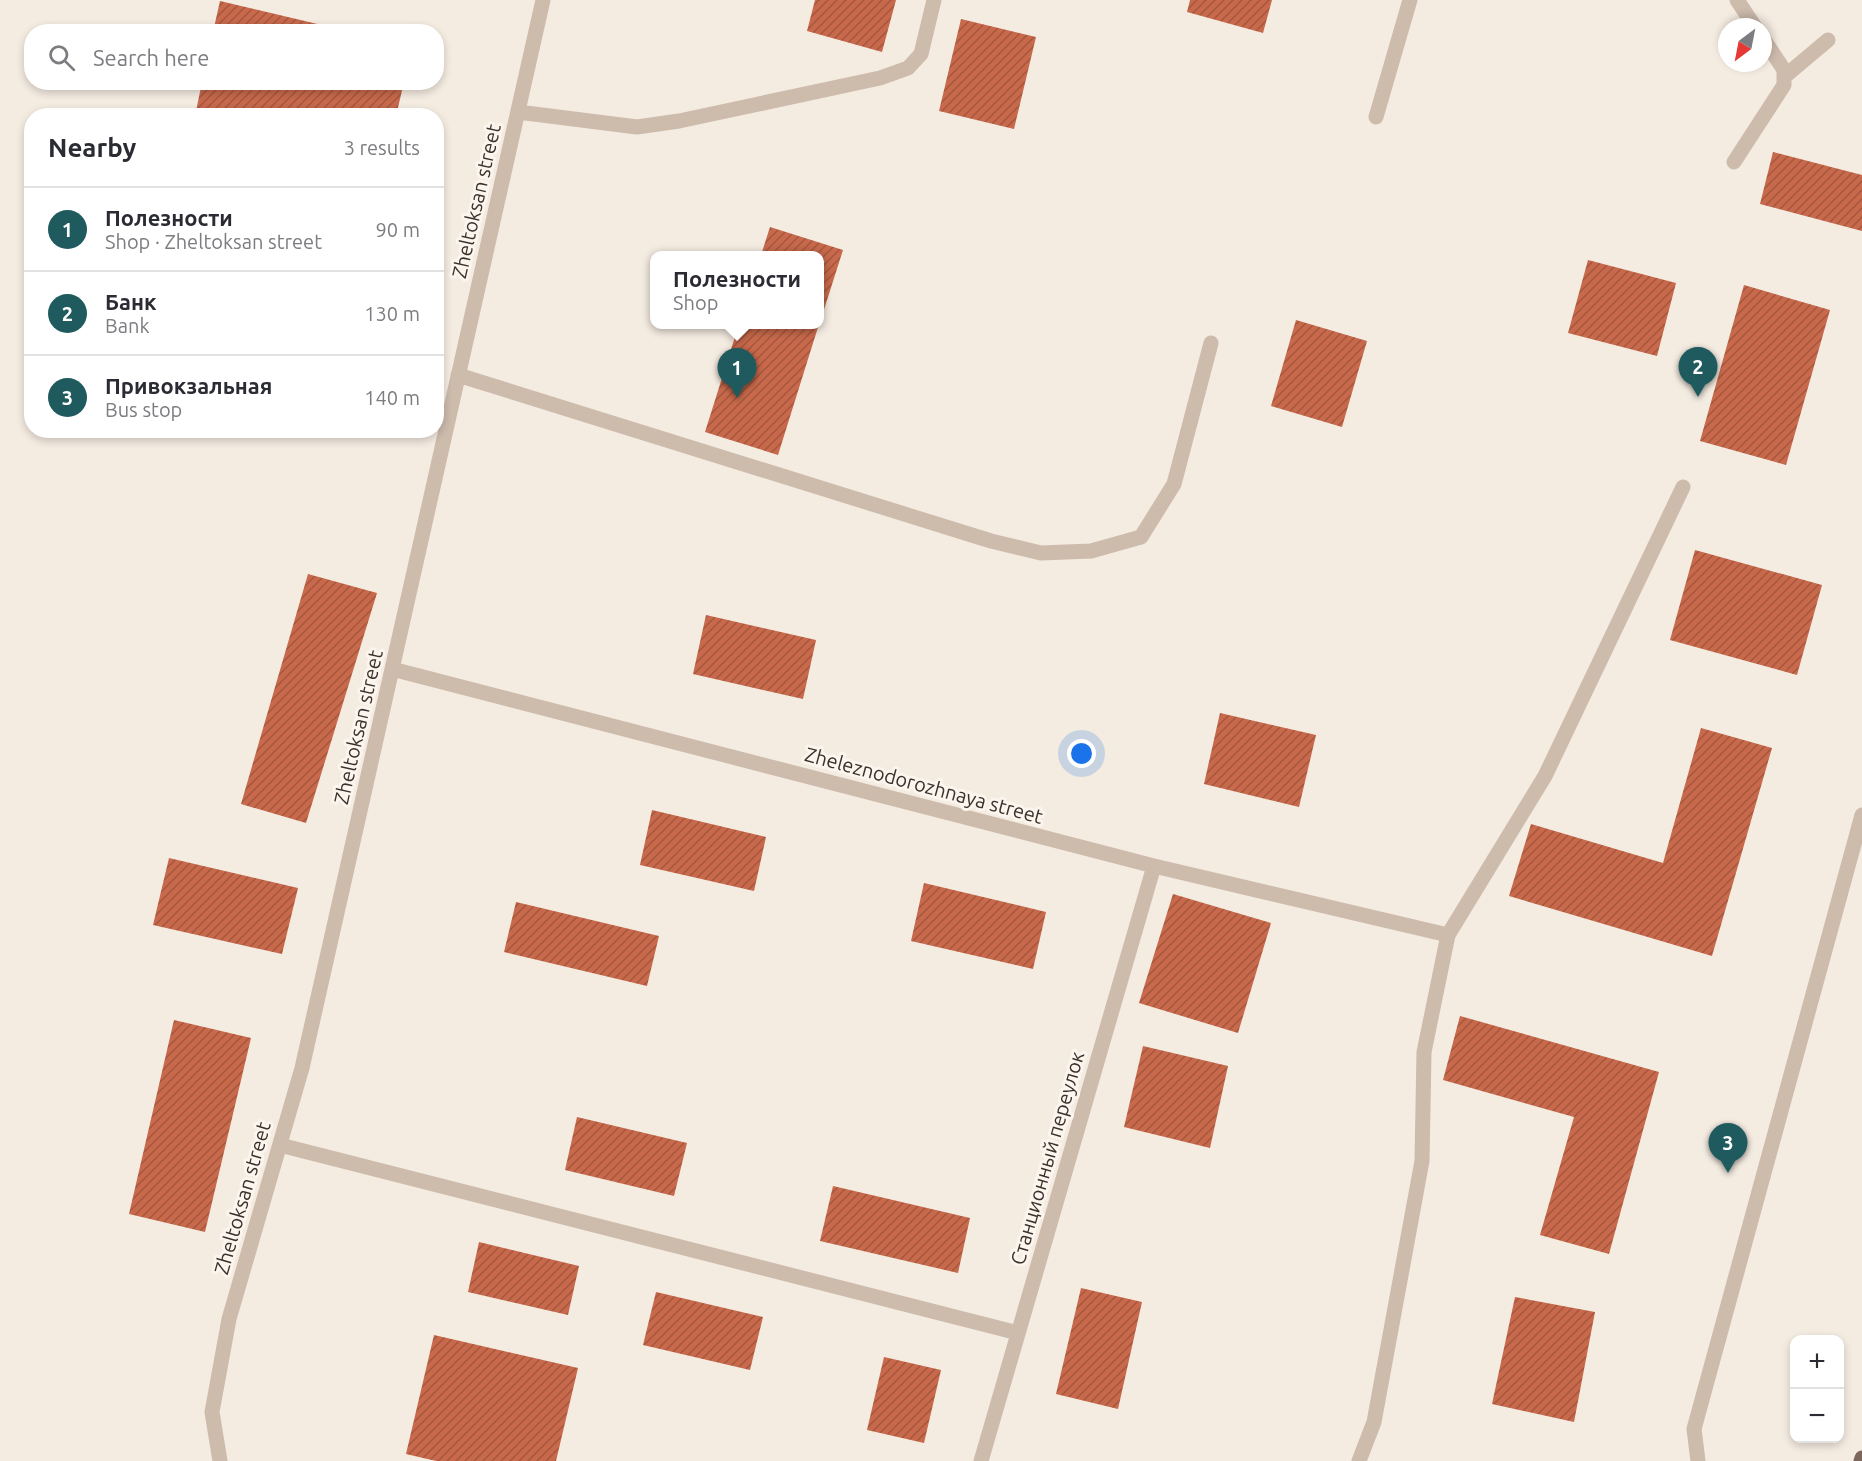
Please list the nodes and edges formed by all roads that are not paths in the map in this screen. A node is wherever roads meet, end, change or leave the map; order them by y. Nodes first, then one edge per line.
1 (543, 0) edge
2 (934, 0) edge
3 (1410, 0) edge
4 (1737, 0) edge
5 (1749, 18) edge
6 (1828, 40) dead end
7 (1772, 52) edge
8 (1784, 76) junction
9 (518, 112) junction
10 (1376, 117) dead end
11 (1734, 162) dead end
12 (1211, 343) dead end
13 (458, 375) junction
14 (444, 437) edge
15 (444, 438) edge
16 (1683, 487) dead end
17 (392, 669) junction
18 (1862, 815) edge
19 (1154, 866) junction
20 (1448, 935) junction
21 (280, 1146) junction
22 (1018, 1333) junction
23 (220, 1461) edge
24 (981, 1461) edge
25 (1359, 1461) edge
26 (1698, 1461) edge

1 - 9 street, Zheltoksan street
2 - 9 street
3 - 10 street
4 - 5 street
6 - 8 street
7 - 8 street
8 - 11 street
9 - 13 street, Zheltoksan street
12 - 13 street
13 - 14 street, Zheltoksan street
15 - 17 street, Zheltoksan street
16 - 20 street
17 - 19 street, Zheleznodorozhnaya street
17 - 21 street, Zheltoksan street
18 - 26 street
19 - 20 street, Zheleznodorozhnaya street
19 - 22 street, Станционный переулок
20 - 25 street
21 - 22 street
21 - 23 street, Zheltoksan street
22 - 24 street, Станционный переулок

